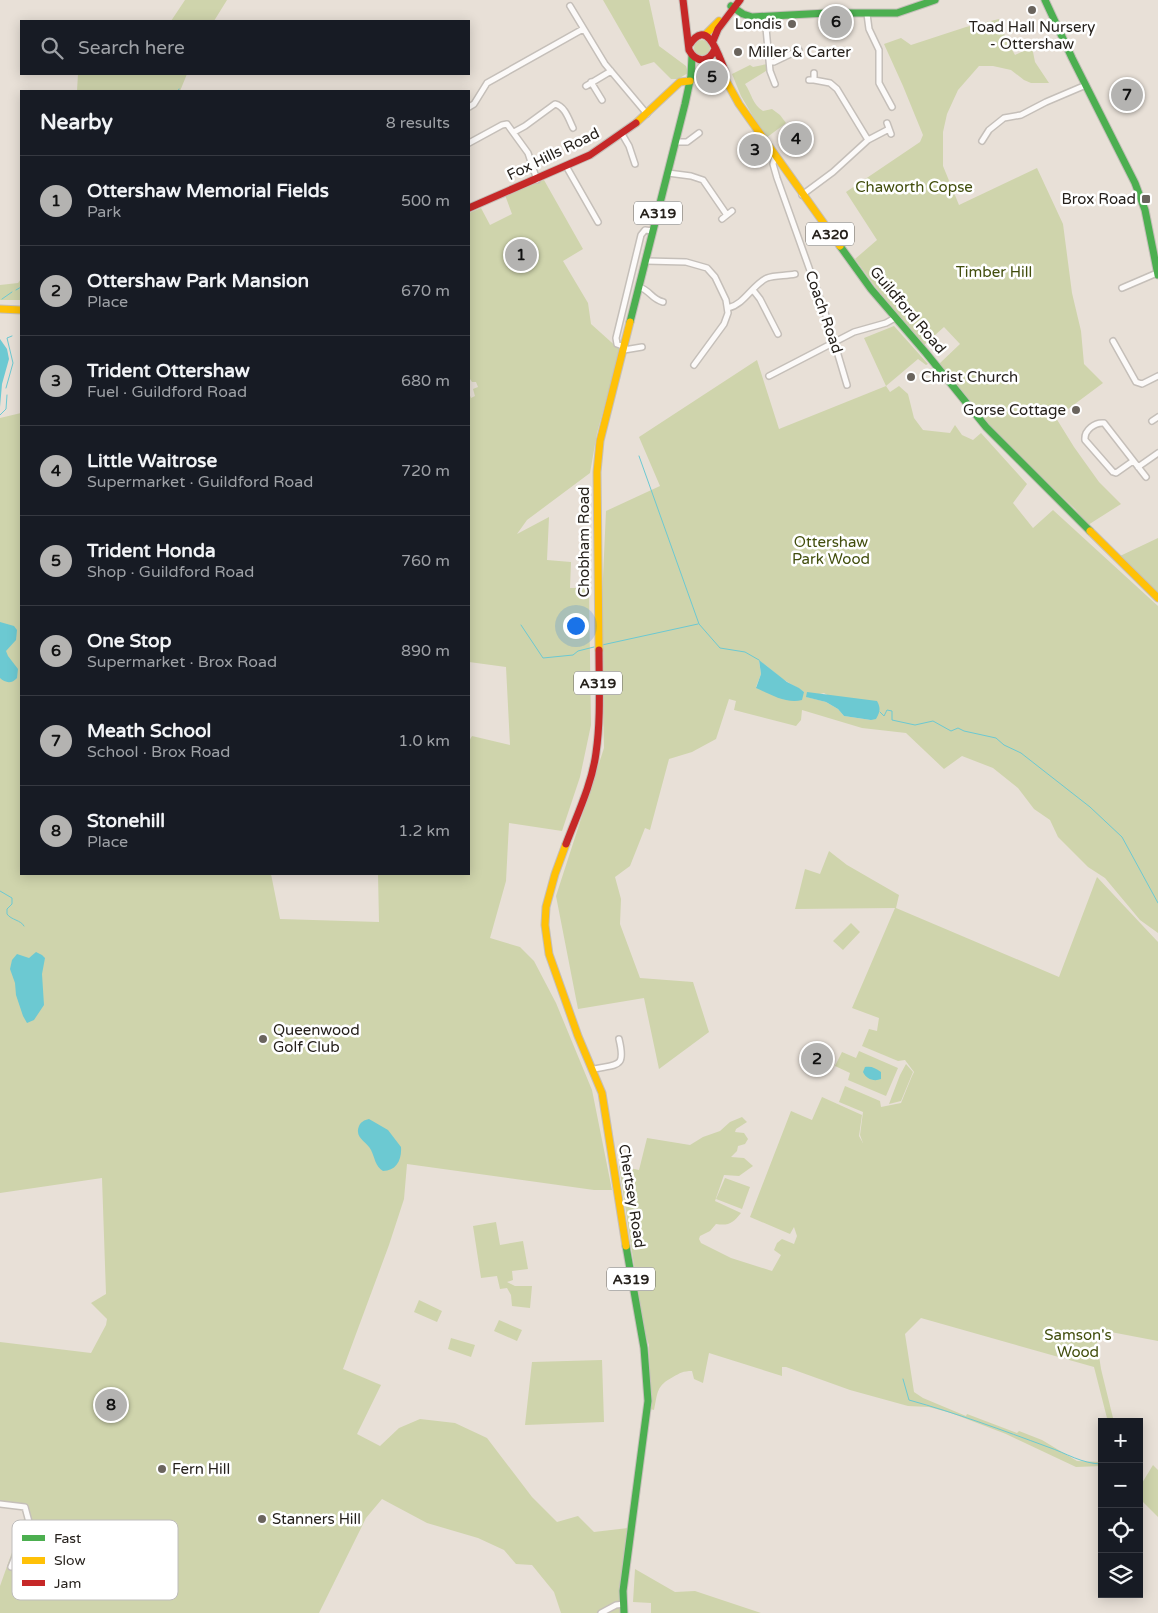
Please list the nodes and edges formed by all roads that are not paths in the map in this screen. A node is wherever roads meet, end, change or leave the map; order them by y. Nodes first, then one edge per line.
1 (684, 0) edge
2 (740, 0) edge
3 (935, 0) edge
4 (1045, 0) edge
5 (733, 5) edge
6 (570, 6) dead end
7 (866, 14) junction
8 (765, 17) junction
9 (583, 29) junction
10 (703, 35) junction
11 (713, 41) junction
12 (690, 44) junction
13 (715, 50) junction
14 (799, 50) dead end
15 (692, 56) junction
16 (704, 61) junction
17 (770, 62) junction
18 (611, 71) junction
19 (690, 78) junction
20 (812, 78) dead end
21 (774, 84) dead end
22 (1086, 85) junction
23 (602, 100) dead end
24 (470, 107) edge
25 (892, 107) dead end
26 (743, 108) junction
27 (647, 114) junction
28 (886, 123) dead end
29 (573, 128) dead end
30 (514, 132) junction
31 (700, 132) dead end
32 (622, 134) junction
33 (868, 140) junction
34 (982, 141) dead end
35 (470, 142) edge
36 (676, 142) junction
37 (775, 156) junction
38 (636, 164) dead end
39 (566, 166) junction
40 (668, 173) junction
41 (536, 180) junction
42 (802, 195) junction
43 (470, 208) edge
44 (722, 219) dead end
45 (597, 222) dead end
46 (653, 231) junction
47 (646, 261) junction
48 (795, 274) dead end
49 (1158, 274) edge
50 (639, 287) junction
51 (1123, 289) dead end
52 (753, 290) junction
53 (663, 302) dead end
54 (728, 308) junction
55 (0, 309) edge
56 (20, 310) edge
57 (895, 318) junction
58 (781, 325) dead end
59 (774, 328) junction
60 (778, 334) dead end
61 (1114, 341) dead end
62 (835, 342) junction
63 (642, 347) dead end
64 (625, 348) junction
65 (694, 367) dead end
66 (769, 376) dead end
67 (1158, 376) edge
68 (846, 384) dead end
69 (1158, 417) edge
70 (1152, 421) dead end
71 (1158, 453) edge
72 (1133, 461) junction
73 (1138, 467) junction
74 (1146, 478) dead end
75 (1158, 598) edge
76 (547, 941) joint
77 (619, 1039) dead end
78 (594, 1069) junction
79 (0, 1504) edge
80 (29, 1520) edge
81 (624, 1604) junction
82 (601, 1613) edge
83 (624, 1613) edge

1 - 10 main road
1 - 12 main road
2 - 5 main road
3 - 7 main road
4 - 22 main road
5 - 8 main road
5 - 10 main road
5 - 11 main road
6 - 9 street
7 - 8 main road
7 - 25 street
8 - 17 street
9 - 18 street
9 - 24 street
10 - 11 main road
10 - 12 main road
11 - 13 main road
12 - 15 main road
13 - 16 main road
13 - 26 main road, Guildford Road / A320
14 - 17 street
15 - 16 main road
15 - 19 main road, Chobham Road / A319
16 - 19 main road, Chobham Road / A319
16 - 26 main road, Guildford Road / A320
17 - 21 street
18 - 23 street
18 - 27 street
19 - 27 main road, Fox Hills Road
19 - 36 main road, Chobham Road / A319
20 - 33 street
22 - 34 street
22 - 49 main road
26 - 37 main road, Guildford Road / A320
27 - 32 main road, Fox Hills Road
28 - 33 street
29 - 30 street
30 - 35 street
30 - 41 street
31 - 36 street
32 - 38 street
32 - 39 main road, Fox Hills Road
33 - 42 street
36 - 40 main road, Chobham Road / A319
37 - 42 main road, Guildford Road / A320
37 - 62 street, Coach Road
39 - 41 main road, Fox Hills Road
39 - 45 street
40 - 44 street
40 - 46 main road, Chobham Road / A319
41 - 43 main road, Fox Hills Road
42 - 57 main road, Guildford Road / A320
46 - 47 main road, Chobham Road / A319
46 - 64 street
47 - 50 main road, Chobham Road / A319
47 - 54 street
48 - 52 street
49 - 51 street
50 - 53 street
50 - 64 main road, Chobham Road / A319
52 - 54 street
52 - 59 street
54 - 65 street
55 - 56 main road
57 - 62 street
57 - 75 main road, Guildford Road / A320
58 - 59 street
59 - 60 street
61 - 67 street
62 - 66 street
62 - 68 street, Coach Road
63 - 64 street
64 - 76 main road, Chobham Road / A319
69 - 70 street
71 - 73 street
72 - 72 street
72 - 73 street
73 - 74 street
76 - 78 main road, Chertsey Road / A319
77 - 78 street
78 - 81 main road, Chertsey Road / A319
79 - 80 street
81 - 82 street
81 - 83 main road, Chertsey Road / A319

